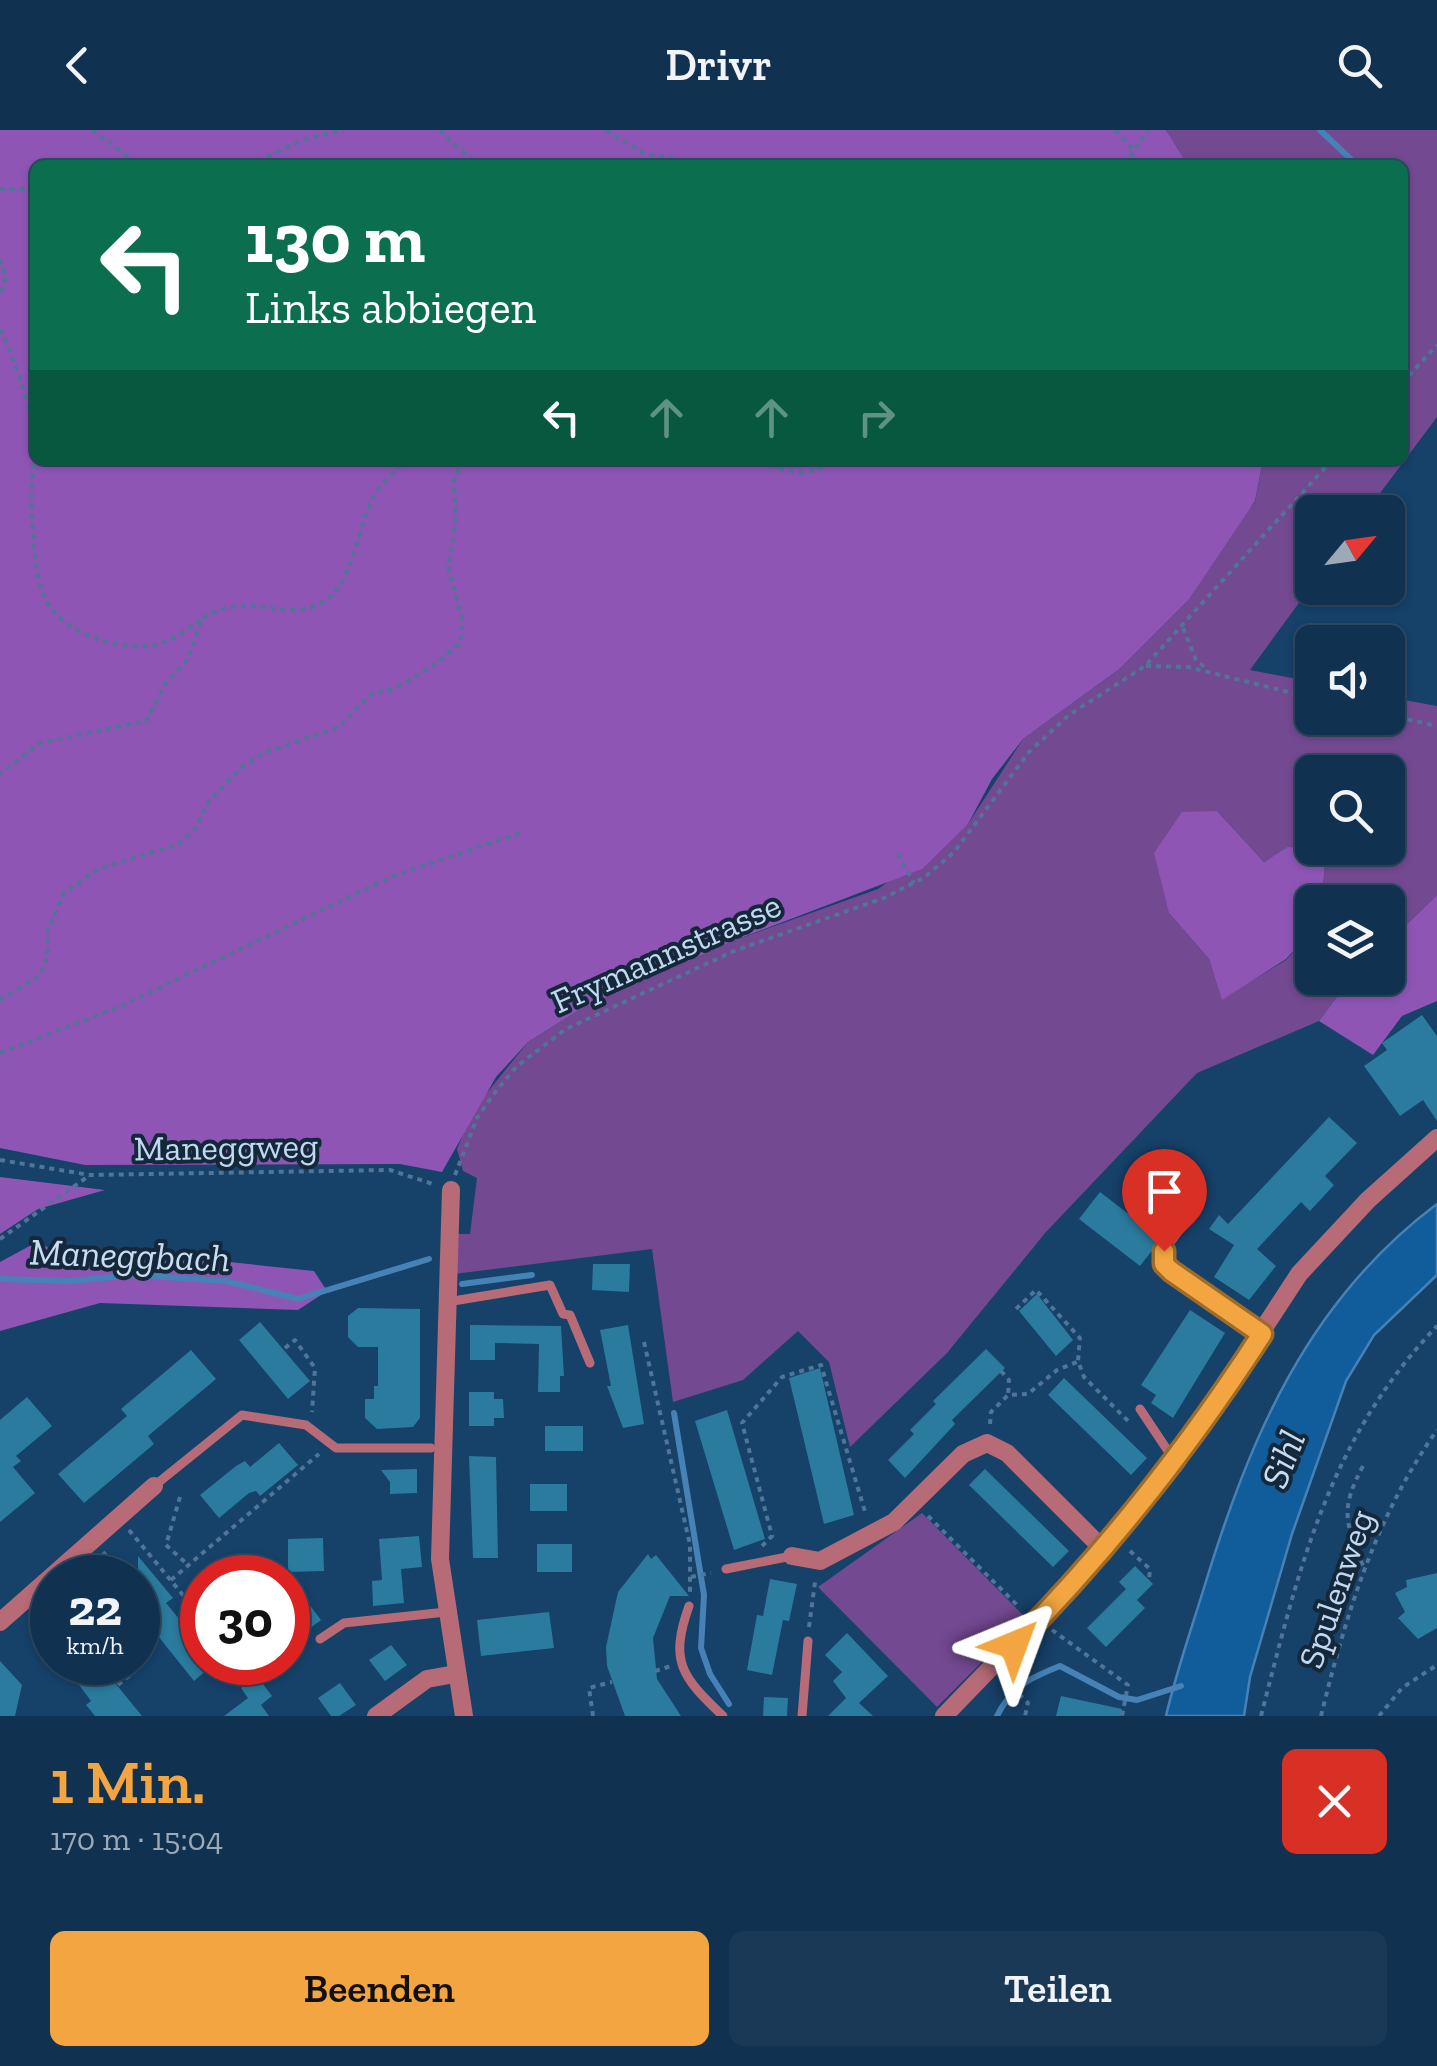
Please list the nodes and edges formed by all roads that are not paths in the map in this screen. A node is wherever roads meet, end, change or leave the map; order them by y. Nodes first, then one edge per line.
1 (1437, 1138) edge
2 (450, 1190) road end
3 (1188, 1218) dead end
4 (444, 1302) junction
5 (1262, 1334) junction
6 (590, 1363) dead end
7 (1140, 1409) dead end
8 (431, 1448) dead end
9 (1176, 1462) junction
10 (160, 1483) joint
11 (1108, 1546) junction
12 (792, 1556) joint
13 (726, 1570) dead end
14 (690, 1606) road end
15 (446, 1612) junction
16 (0, 1622) edge
17 (320, 1639) dead end
18 (808, 1641) road end
19 (455, 1674) junction
20 (376, 1716) edge
21 (464, 1716) edge
22 (722, 1716) edge
23 (802, 1716) edge
24 (944, 1716) edge

1 - 5 street
2 - 4 street
3 - 5 lane
4 - 6 lane
4 - 15 street
5 - 9 street
7 - 9 lane
8 - 10 lane
9 - 11 street
10 - 16 street
11 - 12 street
11 - 24 street
12 - 13 lane
14 - 22 lane
15 - 17 lane
15 - 19 street
18 - 23 lane
19 - 20 street
19 - 21 street

